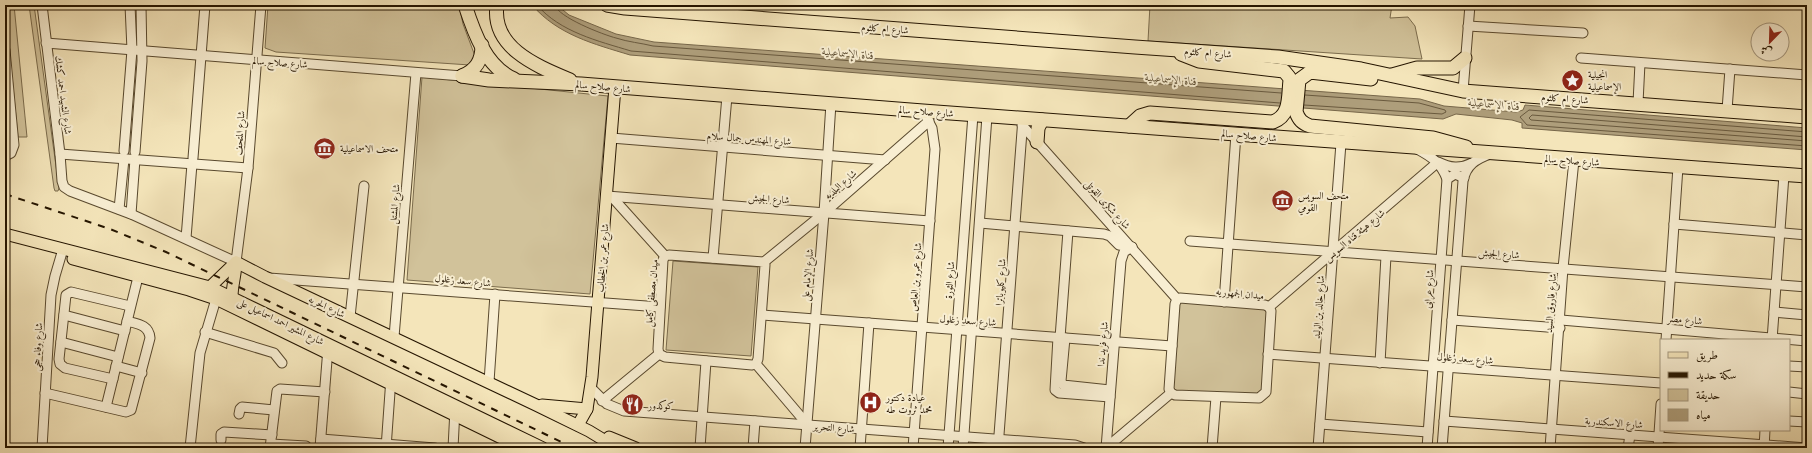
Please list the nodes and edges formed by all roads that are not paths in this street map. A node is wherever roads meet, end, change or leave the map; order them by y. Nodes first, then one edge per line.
1 (42, 5) edge
2 (130, 5) edge
3 (141, 5) edge
4 (205, 5) edge
5 (261, 5) edge
6 (465, 5) edge
7 (497, 5) edge
8 (607, 5) edge
9 (1470, 5) edge
10 (1468, 26) junction
11 (1583, 34) dead end
12 (46, 43) junction
13 (482, 45) junction
14 (1172, 49) junction
15 (5, 50) edge
16 (132, 50) junction
17 (142, 51) junction
18 (200, 56) junction
19 (1465, 58) junction
20 (1581, 58) dead end
21 (256, 60) junction
22 (1640, 63) junction
23 (1730, 69) junction
24 (416, 73) junction
25 (1392, 75) junction
26 (1807, 75) edge
27 (462, 76) junction
28 (517, 80) junction
29 (1294, 80) junction
30 (581, 84) junction
31 (615, 87) junction
32 (1463, 91) junction
33 (726, 96) junction
34 (1638, 103) junction
35 (129, 104) junction
36 (831, 104) junction
37 (139, 105) junction
38 (1727, 110) junction
39 (1292, 112) junction
40 (973, 114) junction
41 (926, 116) junction
42 (988, 116) junction
43 (1807, 117) edge
44 (1042, 120) junction
45 (1023, 122) junction
46 (1130, 126) junction
47 (972, 130) junction
48 (987, 130) junction
49 (1236, 134) junction
50 (611, 138) junction
51 (1037, 142) junction
52 (1341, 143) junction
53 (722, 147) junction
54 (1414, 148) junction
55 (60, 154) junction
56 (124, 155) junction
57 (828, 155) junction
58 (5, 156) edge
59 (135, 156) junction
60 (1480, 157) junction
61 (885, 160) junction
62 (1574, 160) junction
63 (192, 161) junction
64 (1438, 162) junction
65 (1678, 167) junction
66 (248, 168) junction
67 (1784, 175) junction
68 (1807, 176) edge
69 (1464, 178) junction
70 (1447, 179) junction
71 (364, 186) dead end
72 (64, 187) joint
73 (609, 197) junction
74 (718, 205) junction
75 (119, 209) junction
76 (824, 213) junction
77 (131, 214) junction
78 (930, 221) junction
79 (980, 223) junction
80 (1674, 224) junction
81 (1015, 226) junction
82 (1068, 231) junction
83 (1780, 232) junction
84 (5, 234) edge
85 (1807, 235) edge
86 (186, 238) junction
87 (5, 241) edge
88 (1190, 241) dead end
89 (1228, 244) junction
90 (1132, 247) junction
91 (1333, 252) junction
92 (62, 253) junction
93 (665, 256) junction
94 (1386, 256) junction
95 (713, 258) junction
96 (1441, 260) junction
97 (1457, 261) junction
98 (236, 262) junction
99 (764, 262) junction
100 (1564, 268) junction
101 (138, 277) junction
102 (265, 277) junction
103 (1670, 277) junction
104 (354, 283) junction
105 (1776, 285) junction
106 (398, 286) junction
107 (210, 287) junction
108 (1807, 287) edge
109 (495, 294) junction
110 (232, 297) junction
111 (216, 299) junction
112 (1177, 299) junction
113 (598, 302) junction
114 (1224, 302) junction
115 (130, 306) junction
116 (660, 307) junction
117 (1269, 307) junction
118 (1774, 312) junction
119 (64, 315) junction
120 (762, 315) junction
121 (1807, 315) edge
122 (350, 317) junction
123 (815, 319) junction
124 (1452, 320) junction
125 (869, 323) junction
126 (1560, 324) junction
127 (126, 326) junction
128 (922, 327) junction
129 (1667, 328) junction
130 (956, 330) junction
131 (973, 331) junction
132 (205, 332) junction
133 (1008, 334) junction
134 (394, 337) junction
135 (1061, 338) junction
136 (1666, 339) edge
137 (1772, 339) edge
138 (1790, 340) edge
139 (1807, 341) edge
140 (61, 342) junction
141 (1113, 342) junction
142 (1172, 346) junction
143 (328, 349) junction
144 (659, 354) junction
145 (1268, 354) junction
146 (118, 357) junction
147 (1325, 358) junction
148 (706, 361) junction
149 (1380, 362) junction
150 (282, 363) dead end
151 (756, 364) junction
152 (116, 366) junction
153 (1790, 366) edge
154 (1433, 367) junction
155 (1807, 367) edge
156 (1448, 368) junction
157 (142, 373) junction
158 (1556, 376) junction
159 (112, 379) junction
160 (391, 379) junction
161 (489, 382) junction
162 (1660, 383) edge
163 (591, 388) junction
164 (325, 392) junction
165 (1790, 392) edge
166 (45, 393) junction
167 (1110, 393) junction
168 (1171, 393) junction
169 (1807, 394) edge
170 (1216, 397) junction
171 (602, 401) junction
172 (536, 405) junction
173 (106, 407) junction
174 (587, 408) junction
175 (274, 410) junction
176 (455, 411) junction
177 (239, 414) dead end
178 (702, 416) junction
179 (1660, 420) edge
180 (756, 421) junction
181 (1444, 421) junction
182 (1790, 421) edge
183 (1807, 422) edge
184 (807, 424) junction
185 (1320, 424) junction
186 (578, 426) junction
187 (862, 429) junction
188 (1552, 429) junction
189 (589, 431) junction
190 (1766, 431) edge
191 (1428, 432) junction
192 (915, 433) junction
193 (1630, 434) junction
194 (948, 435) junction
195 (964, 437) junction
196 (1659, 437) junction
197 (221, 440) dead end
198 (271, 442) edge
199 (321, 444) edge
200 (999, 444) edge
201 (306, 446) dead end
202 (386, 446) edge
203 (1764, 446) edge
204 (42, 448) edge
205 (190, 448) edge
206 (435, 448) edge
207 (453, 448) edge
208 (522, 448) edge
209 (542, 448) edge
210 (618, 448) edge
211 (636, 448) edge
212 (700, 448) edge
213 (753, 448) edge
214 (805, 448) edge
215 (860, 448) edge
216 (913, 448) edge
217 (948, 448) edge
218 (963, 448) edge
219 (1084, 448) edge
220 (1106, 448) edge
221 (1212, 448) edge
222 (1318, 448) edge
223 (1427, 448) edge
224 (1442, 448) edge
225 (1550, 448) edge
226 (1628, 448) edge
227 (1658, 448) edge
228 (1807, 448) edge

1 - 12 street, شارع الشهيد احمد كشك
2 - 16 street
3 - 17 street
4 - 18 street
5 - 21 street, شارع المتحف
6 - 13 highway
7 - 30 highway
8 - 14 highway, شارع ام كلثوم
9 - 10 street
10 - 11 street
10 - 19 street
12 - 16 street, شارع صلاح سالم
12 - 55 street, شارع الشهيد احمد كشك
13 - 27 highway
13 - 28 highway
14 - 25 highway, شارع ام كلثوم
14 - 29 highway
15 - 58 street
16 - 17 street, شارع صلاح سالم
16 - 35 street
17 - 18 street, شارع صلاح سالم
17 - 37 street
18 - 21 street, شارع صلاح سالم
18 - 63 street
19 - 25 highway
19 - 32 street
20 - 22 street
21 - 24 street, شارع صلاح سالم
21 - 66 street, شارع المتحف
22 - 23 street
22 - 34 street
23 - 26 street
23 - 38 street
24 - 27 street, شارع صلاح سالم
24 - 106 street, شارع المشتل
25 - 29 highway
25 - 32 highway, شارع ام كلثوم
27 - 28 highway, شارع صلاح سالم
28 - 30 highway, شارع صلاح سالم
29 - 39 highway
30 - 31 highway, شارع صلاح سالم
31 - 33 highway, شارع صلاح سالم
31 - 50 main road, شارع عمر بن الخطاب
32 - 34 highway, شارع ام كلثوم
33 - 36 highway, شارع صلاح سالم
33 - 53 street
34 - 38 highway, شارع ام كلثوم
35 - 37 street
35 - 56 street
36 - 41 highway, شارع صلاح سالم
36 - 57 street, شارع الإمام على
37 - 59 street
38 - 43 highway, شارع ام كلثوم
39 - 46 highway
39 - 60 highway
40 - 41 highway, شارع صلاح سالم
40 - 42 highway, شارع صلاح سالم
40 - 47 street, شارع الثورة
41 - 61 street, شارع البلديه
41 - 78 street, شارع عمرو بن العاص
42 - 45 highway, شارع صلاح سالم
42 - 48 street
44 - 45 highway, شارع صلاح سالم
44 - 46 highway, شارع صلاح سالم
44 - 51 highway
45 - 51 street, شارع شكرى القوتلى
45 - 81 street, شارع كليوباترا
46 - 49 highway, شارع صلاح سالم
47 - 48 street
47 - 130 street, شارع الثورة
48 - 79 street
49 - 52 highway, شارع صلاح سالم
49 - 89 street
50 - 53 street, شارع المهندس جمال سلام
50 - 73 main road, شارع عمر بن الخطاب
51 - 90 street, شارع شكرى القوتلى
52 - 54 highway, شارع صلاح سالم
52 - 91 street, شارع خالد بن الوليد
53 - 57 street, شارع المهندس جمال سلام
53 - 74 street
54 - 60 highway, شارع صلاح سالم
54 - 64 street
55 - 56 street
55 - 72 street, شارع الشهيد احمد كشك
56 - 59 street
56 - 75 street
57 - 61 street, شارع المهندس جمال سلام
57 - 76 street, شارع الإمام على
59 - 63 street
59 - 77 street
60 - 62 highway, شارع صلاح سالم
60 - 64 street
60 - 69 street
61 - 76 street, شارع البلديه
62 - 65 highway, شارع صلاح سالم
62 - 100 street, شارع فاروق السيد
63 - 66 street
63 - 86 street
64 - 70 street
64 - 91 street, شارع هيئة قناه السويس
65 - 67 highway, شارع صلاح سالم
65 - 80 street
66 - 98 street, شارع المتحف
67 - 68 highway, شارع صلاح سالم
67 - 83 street
69 - 70 street
69 - 97 street
70 - 96 street, شارع عرابى
71 - 104 street
72 - 75 street, شارع الحريه
73 - 74 street, شارع الجيش
73 - 93 street
73 - 113 main road, شارع عمر بن الخطاب
74 - 76 street, شارع الجيش
74 - 95 street
75 - 77 street, شارع الحريه
76 - 78 street, شارع الجيش
76 - 99 street, شارع البلديه
76 - 123 street, شارع الإمام على
77 - 86 street, شارع الحريه
78 - 128 street, شارع عمرو بن العاص
79 - 81 street
79 - 131 street
80 - 83 street
80 - 103 street
81 - 82 street
81 - 133 street, شارع كليوباترا
82 - 90 street
82 - 135 street
83 - 85 street
83 - 105 street
84 - 92 main road, شارع المشير احمد اسماعيل على
86 - 98 street, شارع الحريه
87 - 92 main road, شارع المشير احمد اسماعيل على
88 - 89 street, شارع الجيش
89 - 91 street, شارع الجيش
89 - 114 street
90 - 112 street, شارع شكرى القوتلى
90 - 141 street, شارع فريد ندا
91 - 94 street, شارع الجيش
91 - 117 street, شارع هيئة قناه السويس
91 - 147 street, شارع خالد بن الوليد
92 - 101 main road, شارع المشير احمد اسماعيل على
92 - 107 main road, شارع المشير احمد اسماعيل على
92 - 166 street, شارع وفاء حجى
93 - 95 street, ميدان مصطفى كامل
93 - 116 street, ميدان مصطفى كامل
94 - 96 street, شارع الجيش
94 - 149 street
95 - 99 street, ميدان مصطفى كامل
96 - 97 street, شارع الجيش
96 - 154 street, شارع عرابى
97 - 100 street, شارع الجيش
97 - 124 street
98 - 102 main road, شارع الحريه
98 - 107 main road
98 - 110 main road
99 - 120 street
100 - 103 street, شارع الجيش
100 - 126 street, شارع فاروق السيد
101 - 111 main road, شارع المشير احمد اسماعيل على
101 - 115 street
102 - 104 street, شارع سعد زغلول
102 - 122 main road, شارع الحريه
103 - 105 street, شارع الجيش
103 - 129 street
104 - 106 street, شارع سعد زغلول
104 - 122 street
105 - 108 street, شارع الجيش
105 - 118 street
106 - 109 street, شارع سعد زغلول
106 - 134 street, شارع المشتل
107 - 110 main road, شارع المشير احمد اسماعيل على
109 - 113 street, شارع سعد زغلول
109 - 161 street
110 - 143 main road, شارع المشير احمد اسماعيل على
111 - 132 street
111 - 143 main road, شارع المشير احمد اسماعيل على
112 - 114 street, ميدان الجمهوريه
112 - 142 street
113 - 116 street, شارع سعد زغلول
113 - 163 main road, شارع عمر بن الخطاب
114 - 117 street, ميدان الجمهوريه
115 - 119 street
115 - 127 street
116 - 144 street, ميدان مصطفى كامل
117 - 145 street, ميدان الجمهوريه
118 - 121 street
118 - 137 street
119 - 127 street
119 - 140 street
120 - 123 street, شارع سعد زغلول
120 - 151 street
122 - 134 main road, شارع الحريه
123 - 125 street, شارع سعد زغلول
123 - 184 street, شارع الإمام على
124 - 126 street, شارع مصر
124 - 156 street
125 - 128 street, شارع سعد زغلول
125 - 187 street
126 - 129 street, شارع مصر
126 - 158 street, شارع فاروق السيد
127 - 146 street
127 - 157 street
128 - 130 street, شارع سعد زغلول
128 - 192 street, شارع عمرو بن العاص
129 - 136 street
129 - 137 street, شارع مصر
130 - 131 street, شارع سعد زغلول
130 - 194 street, شارع الثورة
131 - 133 street, شارع سعد زغلول
131 - 195 street
132 - 150 street
132 - 205 street
133 - 135 street, شارع سعد زغلول
133 - 200 street, شارع كليوباترا
134 - 161 main road, شارع الحريه
135 - 141 street, شارع سعد زغلول
135 - 167 street
138 - 139 street, شارع مصر
140 - 146 street
140 - 159 street
141 - 142 street, شارع سعد زغلول
141 - 167 street, شارع فريد ندا
142 - 168 street
143 - 160 main road, شارع المشير احمد اسماعيل على
143 - 164 street
144 - 148 street
144 - 171 street
145 - 147 street, شارع سعد زغلول
145 - 170 street, ميدان الجمهوريه
146 - 152 street
147 - 149 street, شارع سعد زغلول
147 - 185 street, شارع خالد بن الوليد
148 - 151 street
148 - 178 street
149 - 154 street, شارع سعد زغلول
151 - 184 street
152 - 157 street
152 - 159 street
153 - 155 street
154 - 156 street, شارع سعد زغلول
154 - 191 street, شارع عرابى
156 - 158 street, شارع سعد زغلول
156 - 181 street
157 - 173 street
158 - 162 street, شارع سعد زغلول
158 - 188 street, شارع فاروق السيد
159 - 173 street
160 - 176 main road, شارع المشير احمد اسماعيل على
160 - 202 street
161 - 172 main road, شارع الحريه
163 - 171 street, شارع التحرير
163 - 174 main road, شارع عمر بن الخطاب
164 - 175 street
164 - 199 street
165 - 169 street
166 - 173 street
166 - 204 street, شارع وفاء حجى
167 - 220 street, شارع فريد ندا
168 - 170 street, ميدان الجمهوريه
168 - 220 street
170 - 221 street
171 - 178 street, شارع التحرير
172 - 174 main road
172 - 186 main road, شارع الحريه
174 - 186 main road, شارع عمر بن الخطاب
175 - 177 street
175 - 198 street
176 - 207 street
176 - 208 main road, شارع المشير احمد اسماعيل على
176 - 209 main road, شارع المشير احمد اسماعيل على
178 - 180 street, شارع التحرير
178 - 212 street
179 - 196 street
180 - 184 street, شارع التحرير
180 - 213 street
181 - 188 street, شارع الاسكندرية
181 - 224 street
182 - 183 street
184 - 187 street, شارع التحرير
184 - 214 street, شارع الإمام على
185 - 191 street
185 - 222 street, شارع خالد بن الوليد
186 - 189 main road, شارع الحريه
187 - 192 street, شارع التحرير
187 - 215 street
188 - 193 street, شارع الاسكندرية
188 - 225 street, شارع فاروق السيد
189 - 210 main road, شارع الحريه
189 - 211 main road, شارع الحريه
190 - 203 street
191 - 223 street, شارع عرابى
192 - 194 street, شارع التحرير
192 - 216 street, شارع عمرو بن العاص
193 - 196 street, شارع الاسكندرية
193 - 226 street
194 - 195 street, شارع التحرير
194 - 217 street, شارع الثورة
195 - 200 street, شارع التحرير
195 - 218 street
196 - 203 street, شارع الاسكندرية
196 - 227 street
197 - 198 street
198 - 201 street
199 - 202 street
200 - 219 street, شارع التحرير
202 - 206 street
203 - 228 street, شارع الاسكندرية

